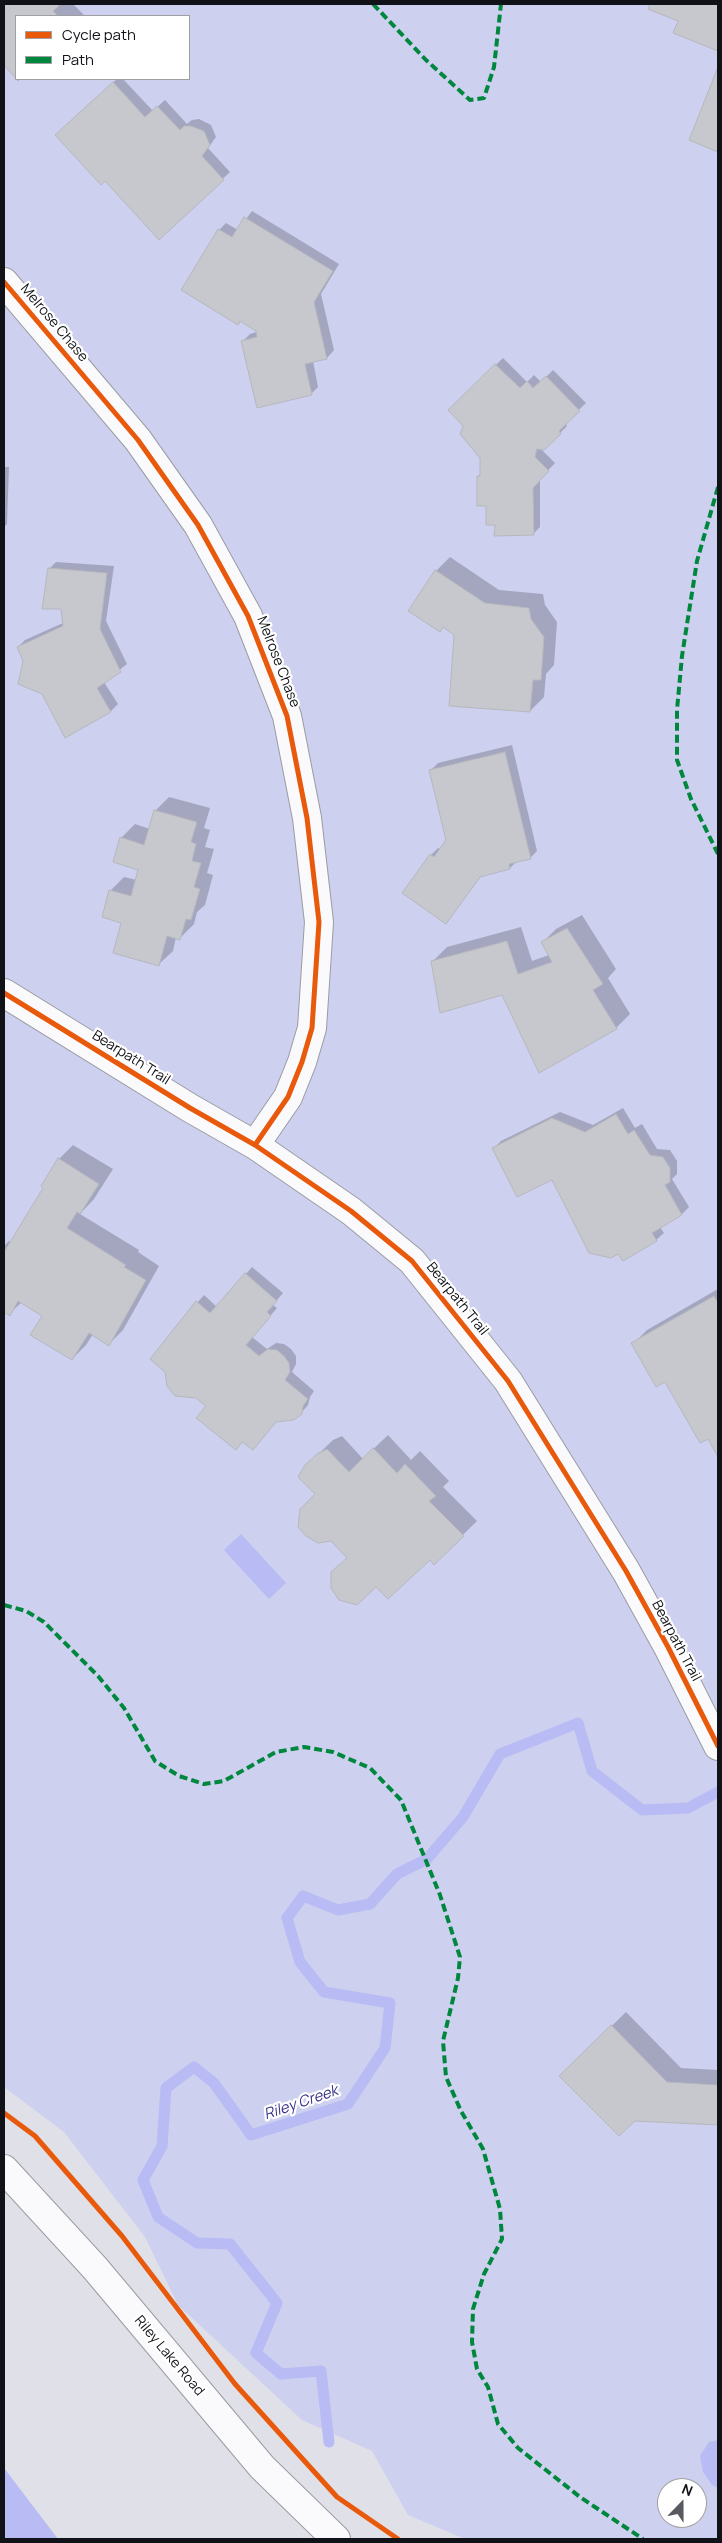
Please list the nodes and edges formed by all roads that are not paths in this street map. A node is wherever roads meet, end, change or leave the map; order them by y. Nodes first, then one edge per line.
1 (4, 282) edge
2 (4, 993) edge
3 (256, 1145) junction
4 (716, 1742) edge
5 (4, 2170) edge
6 (336, 2539) edge

1 - 3 street, Melrose Chase
2 - 3 street, Bearpath Trail
3 - 4 street, Bearpath Trail
5 - 6 street, Riley Lake Road

